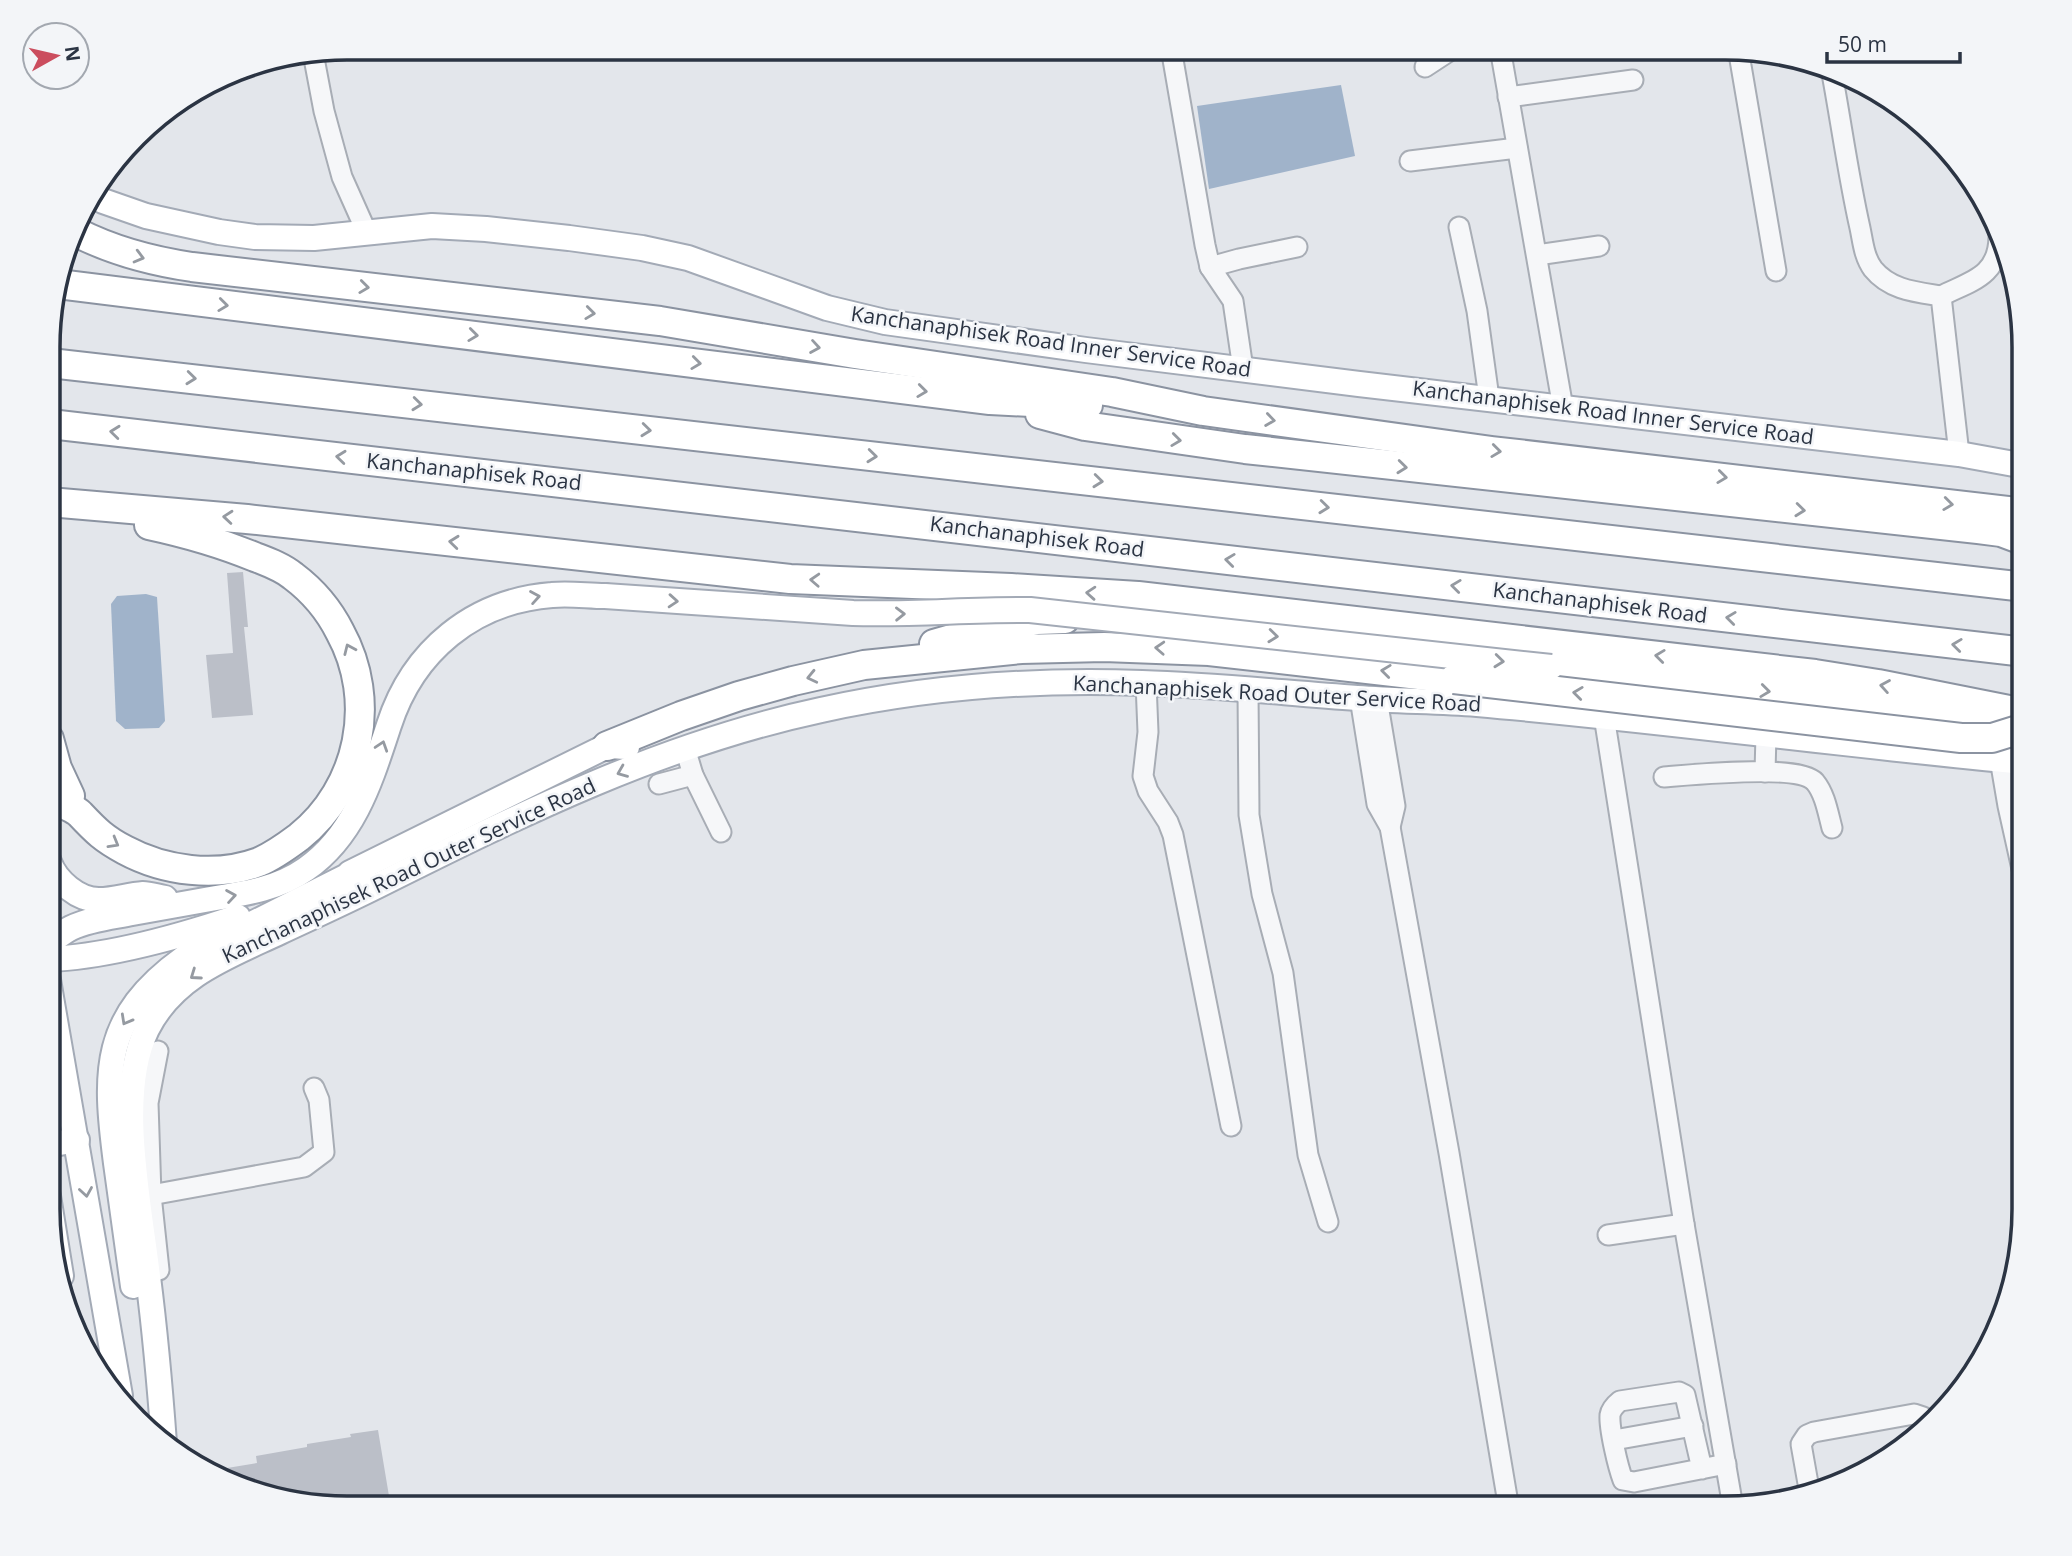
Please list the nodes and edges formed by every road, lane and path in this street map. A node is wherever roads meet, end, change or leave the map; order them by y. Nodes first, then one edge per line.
1 (1173, 60) edge
2 (1436, 60) edge
3 (1502, 60) edge
4 (1740, 60) edge
5 (315, 61) edge
6 (1425, 67) dead end
7 (1633, 80) dead end
8 (1833, 80) edge
9 (1508, 97) junction
10 (1517, 148) junction
11 (1410, 161) dead end
12 (100, 199) edge
13 (1459, 227) dead end
14 (367, 233) junction
15 (82, 235) edge
16 (1599, 246) dead end
17 (1297, 247) dead end
18 (1997, 254) edge
19 (1536, 255) junction
20 (1210, 267) junction
21 (1776, 271) dead end
22 (66, 285) edge
23 (1941, 296) junction
24 (60, 364) edge
25 (1243, 369) junction
26 (1489, 398) junction
27 (990, 400) junction
28 (1563, 408) junction
29 (1203, 411) junction
30 (60, 425) edge
31 (1959, 454) junction
32 (2012, 464) edge
33 (60, 504) edge
34 (60, 505) edge
35 (2012, 511) edge
36 (2012, 536) edge
37 (2012, 586) edge
38 (1257, 610) junction
39 (2012, 650) edge
40 (864, 665) junction
41 (1146, 683) junction
42 (1248, 690) junction
43 (1368, 699) junction
44 (1910, 711) junction
45 (2012, 711) edge
46 (1604, 716) junction
47 (2012, 726) edge
48 (2012, 732) edge
49 (1766, 735) junction
50 (1803, 739) junction
51 (1860, 745) junction
52 (607, 746) junction
53 (685, 748) junction
54 (2012, 760) edge
55 (1765, 772) junction
56 (60, 774) edge
57 (693, 775) junction
58 (1664, 776) dead end
59 (659, 784) dead end
60 (60, 802) edge
61 (78, 811) junction
62 (2012, 824) edge
63 (1832, 828) dead end
64 (721, 832) dead end
65 (365, 867) junction
66 (60, 880) edge
67 (194, 902) junction
68 (134, 913) junction
69 (60, 935) edge
70 (142, 944) junction
71 (60, 959) edge
72 (60, 1046) edge
73 (158, 1051) dead end
74 (314, 1088) dead end
75 (1231, 1126) dead end
76 (77, 1140) junction
77 (60, 1143) edge
78 (151, 1195) junction
79 (1328, 1222) dead end
80 (1684, 1224) junction
81 (1608, 1235) dead end
82 (158, 1358) junction
83 (118, 1382) edge
84 (1923, 1417) edge
85 (151, 1419) edge
86 (1693, 1426) junction
87 (163, 1430) edge
88 (1614, 1440) junction
89 (1726, 1464) junction
90 (1702, 1469) junction
91 (1808, 1484) edge
92 (1506, 1496) edge
93 (1731, 1496) edge

1 - 20 street
2 - 6 street
3 - 9 street
4 - 21 street
5 - 14 street
7 - 9 street
8 - 23 street
9 - 10 street
10 - 11 street
10 - 19 street
12 - 14 main road, Kanchanaphisek Road Inner Service Road
13 - 26 street
14 - 25 main road, Kanchanaphisek Road Inner Service Road
15 -> 29 highway
16 - 19 street
17 - 20 street
18 - 23 street
19 - 28 street
20 - 25 street
22 -> 27 highway
23 - 31 street
24 -> 37 highway
25 - 26 main road, Kanchanaphisek Road Inner Service Road
26 - 28 main road, Kanchanaphisek Road Inner Service Road
27 - 29 highway
27 -> 36 highway
28 - 31 main road, Kanchanaphisek Road Inner Service Road
29 -> 35 highway
39 -> 30 highway, Kanchanaphisek Road
31 - 32 main road, Kanchanaphisek Road Inner Service Road
38 -> 33 highway
61 -> 34 highway
38 - 40 highway
45 -> 38 highway
48 -> 40 highway, bridge
40 -> 52 highway
41 - 42 main road, Kanchanaphisek Road Outer Service Road
41 - 53 main road, Kanchanaphisek Road Outer Service Road
41 - 75 street
42 - 43 main road, Kanchanaphisek Road Outer Service Road
42 - 79 street
43 - 46 main road, Kanchanaphisek Road Outer Service Road
43 - 92 street
44 - 47 main road, Kanchanaphisek Road Outer Service Road
44 - 50 main road
44 - 51 main road
67 -> 44 main road, Kanchanaphisek Road Outer Service Road, bridge
46 - 49 main road, Kanchanaphisek Road Outer Service Road
46 - 80 street
49 - 50 main road, Kanchanaphisek Road Outer Service Road
49 - 55 street
50 - 51 main road, Kanchanaphisek Road Outer Service Road
51 - 54 main road, Kanchanaphisek Road Outer Service Road
52 - 53 main road
52 - 65 main road, Kanchanaphisek Road Outer Service Road
53 - 57 street
53 -> 82 main road, Kanchanaphisek Road Outer Service Road
54 - 62 street
55 - 58 street
55 - 63 street
56 - 61 highway
57 - 59 street
57 - 64 street
60 - 61 highway
65 - 70 main road, Kanchanaphisek Road Outer Service Road
65 -> 85 main road
66 - 67 main road
67 - 68 main road, Kanchanaphisek Road Outer Service Road
68 - 69 main road, Kanchanaphisek Road Outer Service Road
68 - 70 main road
70 - 71 main road, Kanchanaphisek Road Outer Service Road
72 - 76 main road
73 - 78 street
74 - 78 street
76 - 77 main road
76 -> 83 main road
78 - 82 street
80 - 81 street
80 - 89 street
82 - 87 main road, Kanchanaphisek Road Outer Service Road
84 - 91 street
86 - 88 street
86 - 88 street
86 - 90 street
88 - 90 street
89 - 90 street
89 - 93 street

